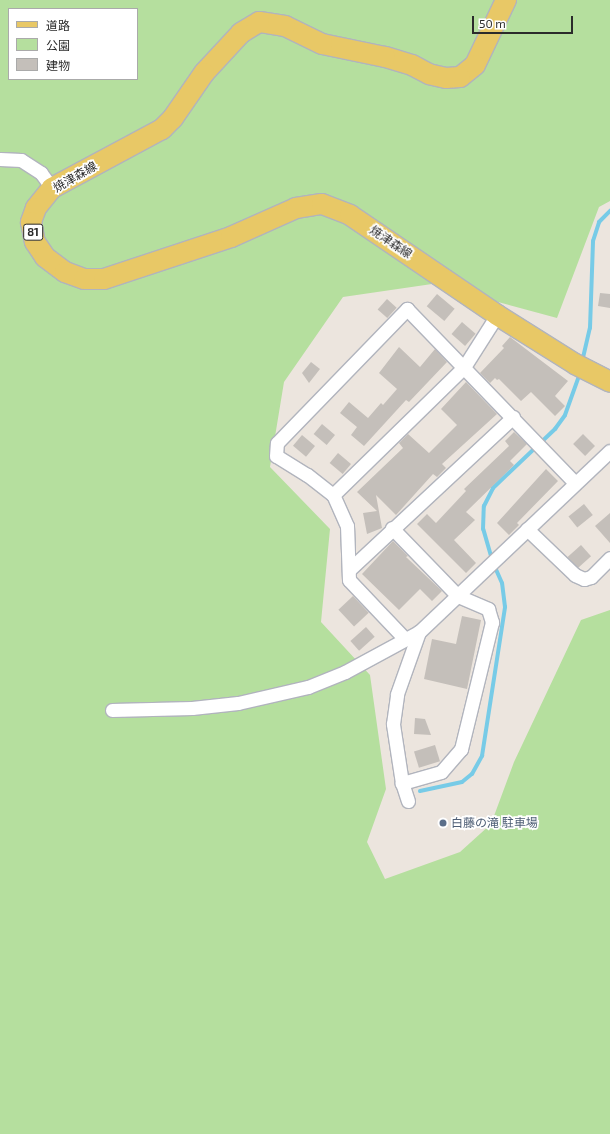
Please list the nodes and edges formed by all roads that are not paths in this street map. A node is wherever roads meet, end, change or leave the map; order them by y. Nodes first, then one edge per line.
1 (506, 0) edge
2 (0, 159) edge
3 (52, 188) junction
4 (497, 315) junction
5 (464, 367) junction
6 (610, 382) edge
7 (513, 417) junction
8 (610, 451) edge
9 (575, 483) junction
10 (333, 496) junction
11 (392, 528) junction
12 (527, 529) junction
13 (610, 558) edge
14 (350, 569) junction
15 (458, 596) junction
16 (419, 632) junction
17 (405, 639) junction
18 (112, 710) dead end
19 (402, 783) junction
20 (408, 801) dead end

1 - 3 main road, 焼津森線 / 81
2 - 3 street
3 - 4 main road, 焼津森線 / 81
4 - 5 street
4 - 6 main road, 焼津森線 / 81
5 - 7 street
5 - 10 street
5 - 10 street
7 - 9 street
7 - 11 street
8 - 9 street
9 - 12 street
10 - 14 street
11 - 14 street
11 - 15 street
12 - 13 street
12 - 15 street
14 - 17 street
15 - 16 street
15 - 19 street
16 - 17 street
16 - 19 street
17 - 18 street
19 - 20 street

